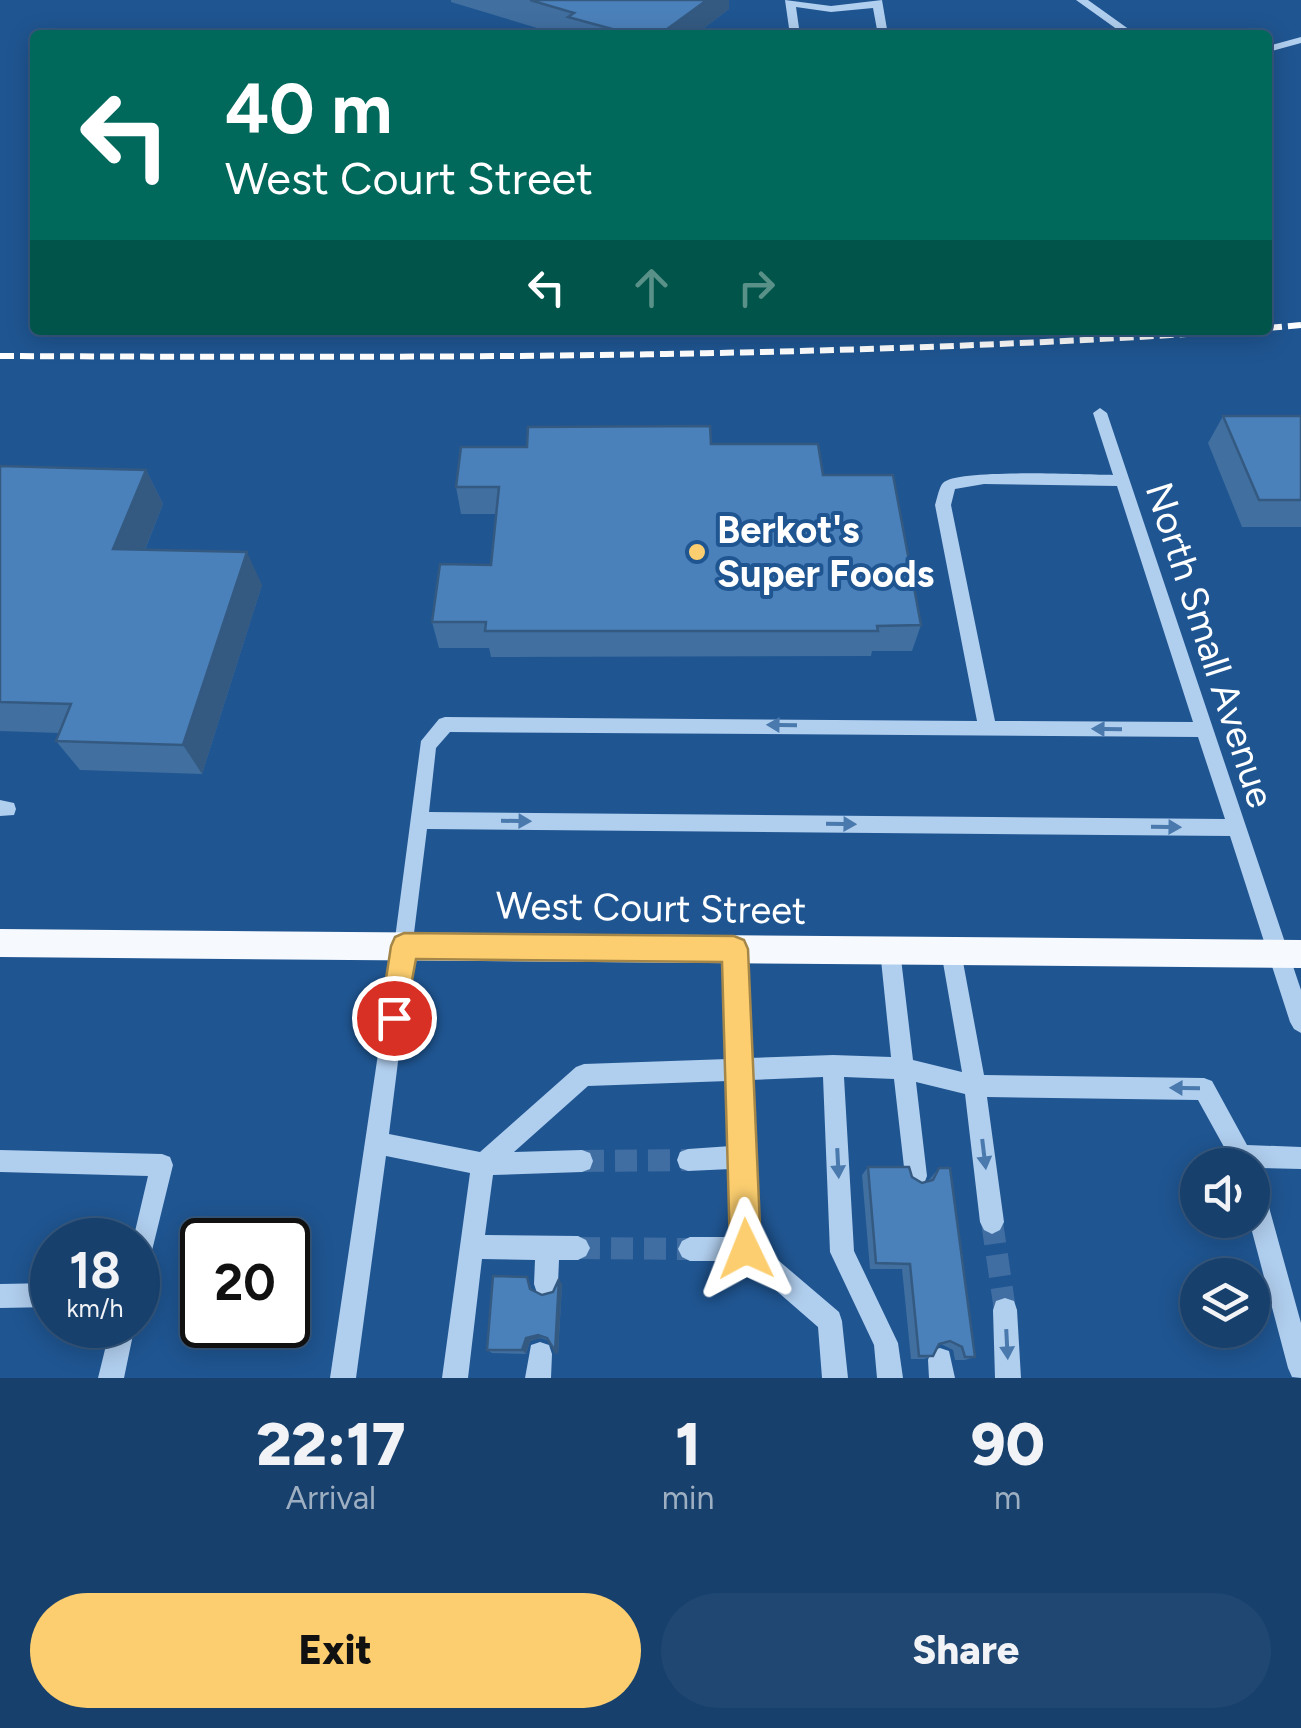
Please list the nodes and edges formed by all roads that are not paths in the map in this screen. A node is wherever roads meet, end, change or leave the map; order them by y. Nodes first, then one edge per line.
1 (1081, 0) edge
2 (790, 2) edge
3 (878, 3) edge
4 (794, 30) edge
5 (882, 30) edge
6 (1125, 30) edge
7 (1301, 40) edge
8 (1272, 47) edge
9 (1100, 413) dead end
10 (1122, 481) junction
11 (987, 728) junction
12 (1204, 730) junction
13 (418, 820) junction
14 (1236, 828) junction
15 (0, 943) edge
16 (404, 946) junction
17 (734, 949) junction
18 (890, 950) junction
19 (952, 951) junction
20 (1290, 954) edge
21 (1301, 1022) edge
22 (833, 1066) junction
23 (739, 1068) junction
24 (904, 1068) junction
25 (975, 1086) junction
26 (376, 1143) junction
27 (1238, 1148) edge
28 (742, 1157) junction
29 (1301, 1158) edge
30 (1270, 1159) edge
31 (582, 1160) tunnel mouth
32 (688, 1160) tunnel mouth
33 (0, 1161) edge
34 (483, 1164) junction
35 (916, 1176) edge
36 (150, 1218) edge
37 (992, 1222) tunnel mouth
38 (1265, 1238) edge
39 (472, 1247) junction
40 (547, 1248) junction
41 (578, 1248) tunnel mouth
42 (690, 1249) tunnel mouth
43 (746, 1249) junction
44 (546, 1284) dead end
45 (30, 1295) edge
46 (0, 1296) edge
47 (1005, 1310) tunnel mouth
48 (118, 1348) edge
49 (1301, 1368) edge
50 (110, 1378) edge
51 (343, 1378) edge
52 (454, 1378) edge
53 (835, 1378) edge
54 (890, 1378) edge
55 (1008, 1378) edge

1 - 6 street
2 - 3 street
2 - 4 street
3 - 5 street
7 - 8 street
9 - 10 street, North Small Avenue
10 - 11 street
10 - 12 street, North Small Avenue
12 -> 11 street
11 -> 13 street
12 - 14 street, North Small Avenue
13 -> 14 street
13 - 16 street
14 - 20 street, North Small Avenue
15 - 16 main road, West Court Street
16 - 17 main road, West Court Street
16 - 26 street
17 - 18 main road, West Court Street
17 - 23 street
18 - 19 main road, West Court Street
18 - 24 street
19 - 20 main road, West Court Street
19 - 25 street
20 - 21 street, North Small Avenue
22 - 23 street
22 - 24 street
22 -> 54 street
23 - 28 street
23 - 34 street
24 - 25 street
24 - 35 street
27 -> 25 street
25 -> 37 street
26 - 34 street
26 - 51 street
28 - 32 street
28 - 43 street
29 - 30 street
31 - 34 street
33 - 36 street
34 - 39 street
38 - 49 street
39 - 40 street
39 - 52 street
40 - 41 street
40 - 44 street
42 - 43 street
43 - 53 street
45 - 46 street
47 -> 55 street
48 - 50 street

